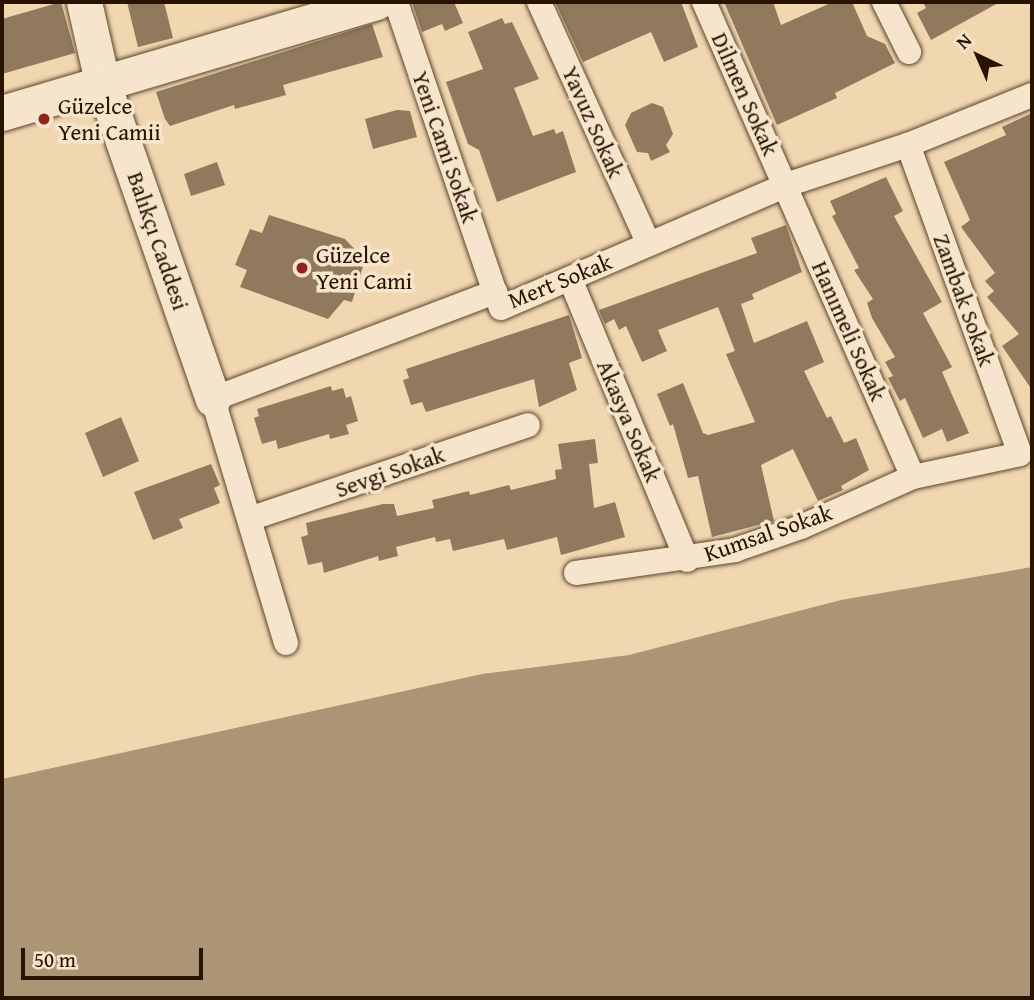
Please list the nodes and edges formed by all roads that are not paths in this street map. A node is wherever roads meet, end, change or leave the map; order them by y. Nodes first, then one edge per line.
1 (84, 2) edge
2 (376, 2) edge
3 (396, 2) edge
4 (539, 2) edge
5 (704, 2) edge
6 (884, 2) edge
7 (909, 52) dead end
8 (102, 81) junction
9 (1032, 95) edge
10 (2, 113) edge
11 (908, 145) junction
12 (786, 186) junction
13 (648, 242) junction
14 (571, 281) junction
15 (495, 292) junction
16 (213, 399) junction
17 (528, 425) dead end
18 (1020, 454) joint
19 (913, 477) junction
20 (252, 518) junction
21 (687, 560) junction
22 (576, 573) dead end
23 (286, 643) dead end

1 - 8 main road, Balıkçı Caddesi
2 - 8 main road
3 - 15 street, Yeni Cami Sokak
4 - 13 street, Yavuz Sokak
5 - 12 street, Dilmen Sokak
6 - 7 street
8 - 10 main road
8 - 16 main road, Balıkçı Caddesi
9 - 11 street, Mert Sokak
11 - 12 street, Mert Sokak
11 - 18 street, Zambak Sokak
12 - 13 street, Mert Sokak
12 - 19 street, Hanımeli Sokak
13 - 14 street, Mert Sokak
14 - 15 street, Mert Sokak
14 - 21 street, Akasya Sokak
15 - 16 street, Mert Sokak
16 - 20 street
17 - 20 street, Sevgi Sokak
18 - 19 street, Kumsal Sokak
19 - 21 street, Kumsal Sokak
20 - 23 street
21 - 22 street, Kumsal Sokak

